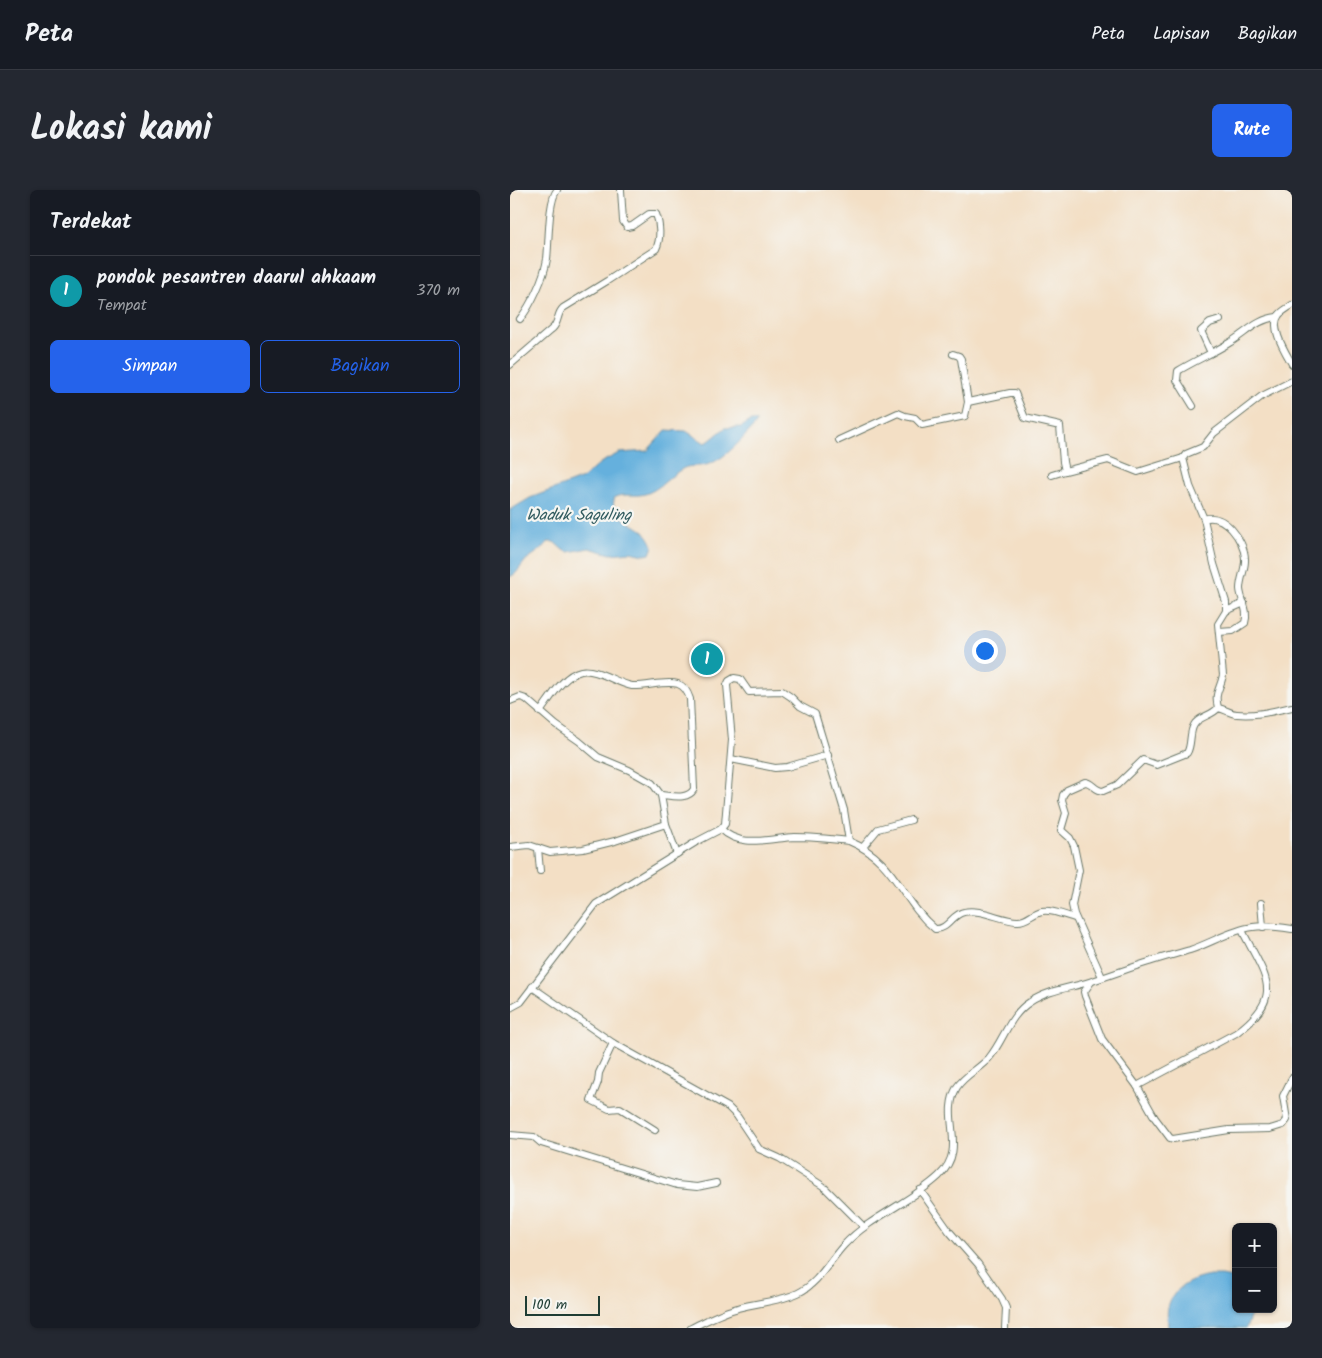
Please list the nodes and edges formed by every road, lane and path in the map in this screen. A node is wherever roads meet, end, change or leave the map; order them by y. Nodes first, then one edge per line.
1 (557, 190) edge
2 (621, 190) edge
3 (1292, 305) edge
4 (1277, 317) junction
5 (520, 319) dead end
6 (1220, 320) dead end
7 (1211, 353) junction
8 (953, 354) dead end
9 (1292, 364) edge
10 (510, 365) edge
11 (1292, 381) edge
12 (968, 402) junction
13 (1193, 406) dead end
14 (839, 440) dead end
15 (1183, 458) junction
16 (1065, 471) junction
17 (1052, 475) dead end
18 (1204, 519) junction
19 (1244, 603) junction
20 (1226, 610) junction
21 (1219, 632) junction
22 (510, 702) edge
23 (1292, 707) edge
24 (1218, 708) junction
25 (540, 712) junction
26 (828, 755) junction
27 (730, 759) junction
28 (661, 795) junction
29 (911, 820) dead end
30 (666, 824) junction
31 (722, 829) junction
32 (849, 841) junction
33 (510, 847) edge
34 (863, 847) junction
35 (538, 848) junction
36 (677, 854) junction
37 (540, 871) dead end
38 (1261, 903) dead end
39 (1076, 918) junction
40 (1263, 927) junction
41 (1292, 929) edge
42 (1242, 930) junction
43 (1102, 977) junction
44 (1091, 982) junction
45 (532, 987) junction
46 (510, 1008) edge
47 (613, 1043) junction
48 (1292, 1078) edge
49 (1137, 1086) junction
50 (655, 1130) dead end
51 (510, 1135) edge
52 (716, 1183) dead end
53 (920, 1190) junction
54 (864, 1227) junction
55 (691, 1328) edge
56 (1005, 1328) edge

1 - 5 street
2 - 10 street
3 - 4 street
4 - 7 street
4 - 9 street
6 - 7 street
7 - 13 street
8 - 12 street
11 - 15 street
12 - 14 street
12 - 16 street
15 - 16 street
15 - 18 street
16 - 17 street
18 - 19 street
18 - 20 street
19 - 20 street
19 - 21 street
20 - 21 street
21 - 24 street
22 - 25 street
23 - 24 street
24 - 39 street
25 - 28 street
25 - 28 street
26 - 27 street
26 - 27 street
26 - 32 street
27 - 31 street
28 - 30 street
29 - 34 street
30 - 35 street
30 - 36 street
31 - 32 street
31 - 36 street
32 - 34 street
33 - 35 street
34 - 39 street
35 - 37 street
36 - 45 street
38 - 40 street
39 - 43 street
40 - 41 street
40 - 42 street
42 - 43 street
42 - 49 street
43 - 44 street
44 - 49 street
44 - 53 street
45 - 46 street
45 - 47 street
47 - 50 street
47 - 54 street
48 - 49 street
51 - 52 street
53 - 54 street
53 - 56 street
54 - 55 street

